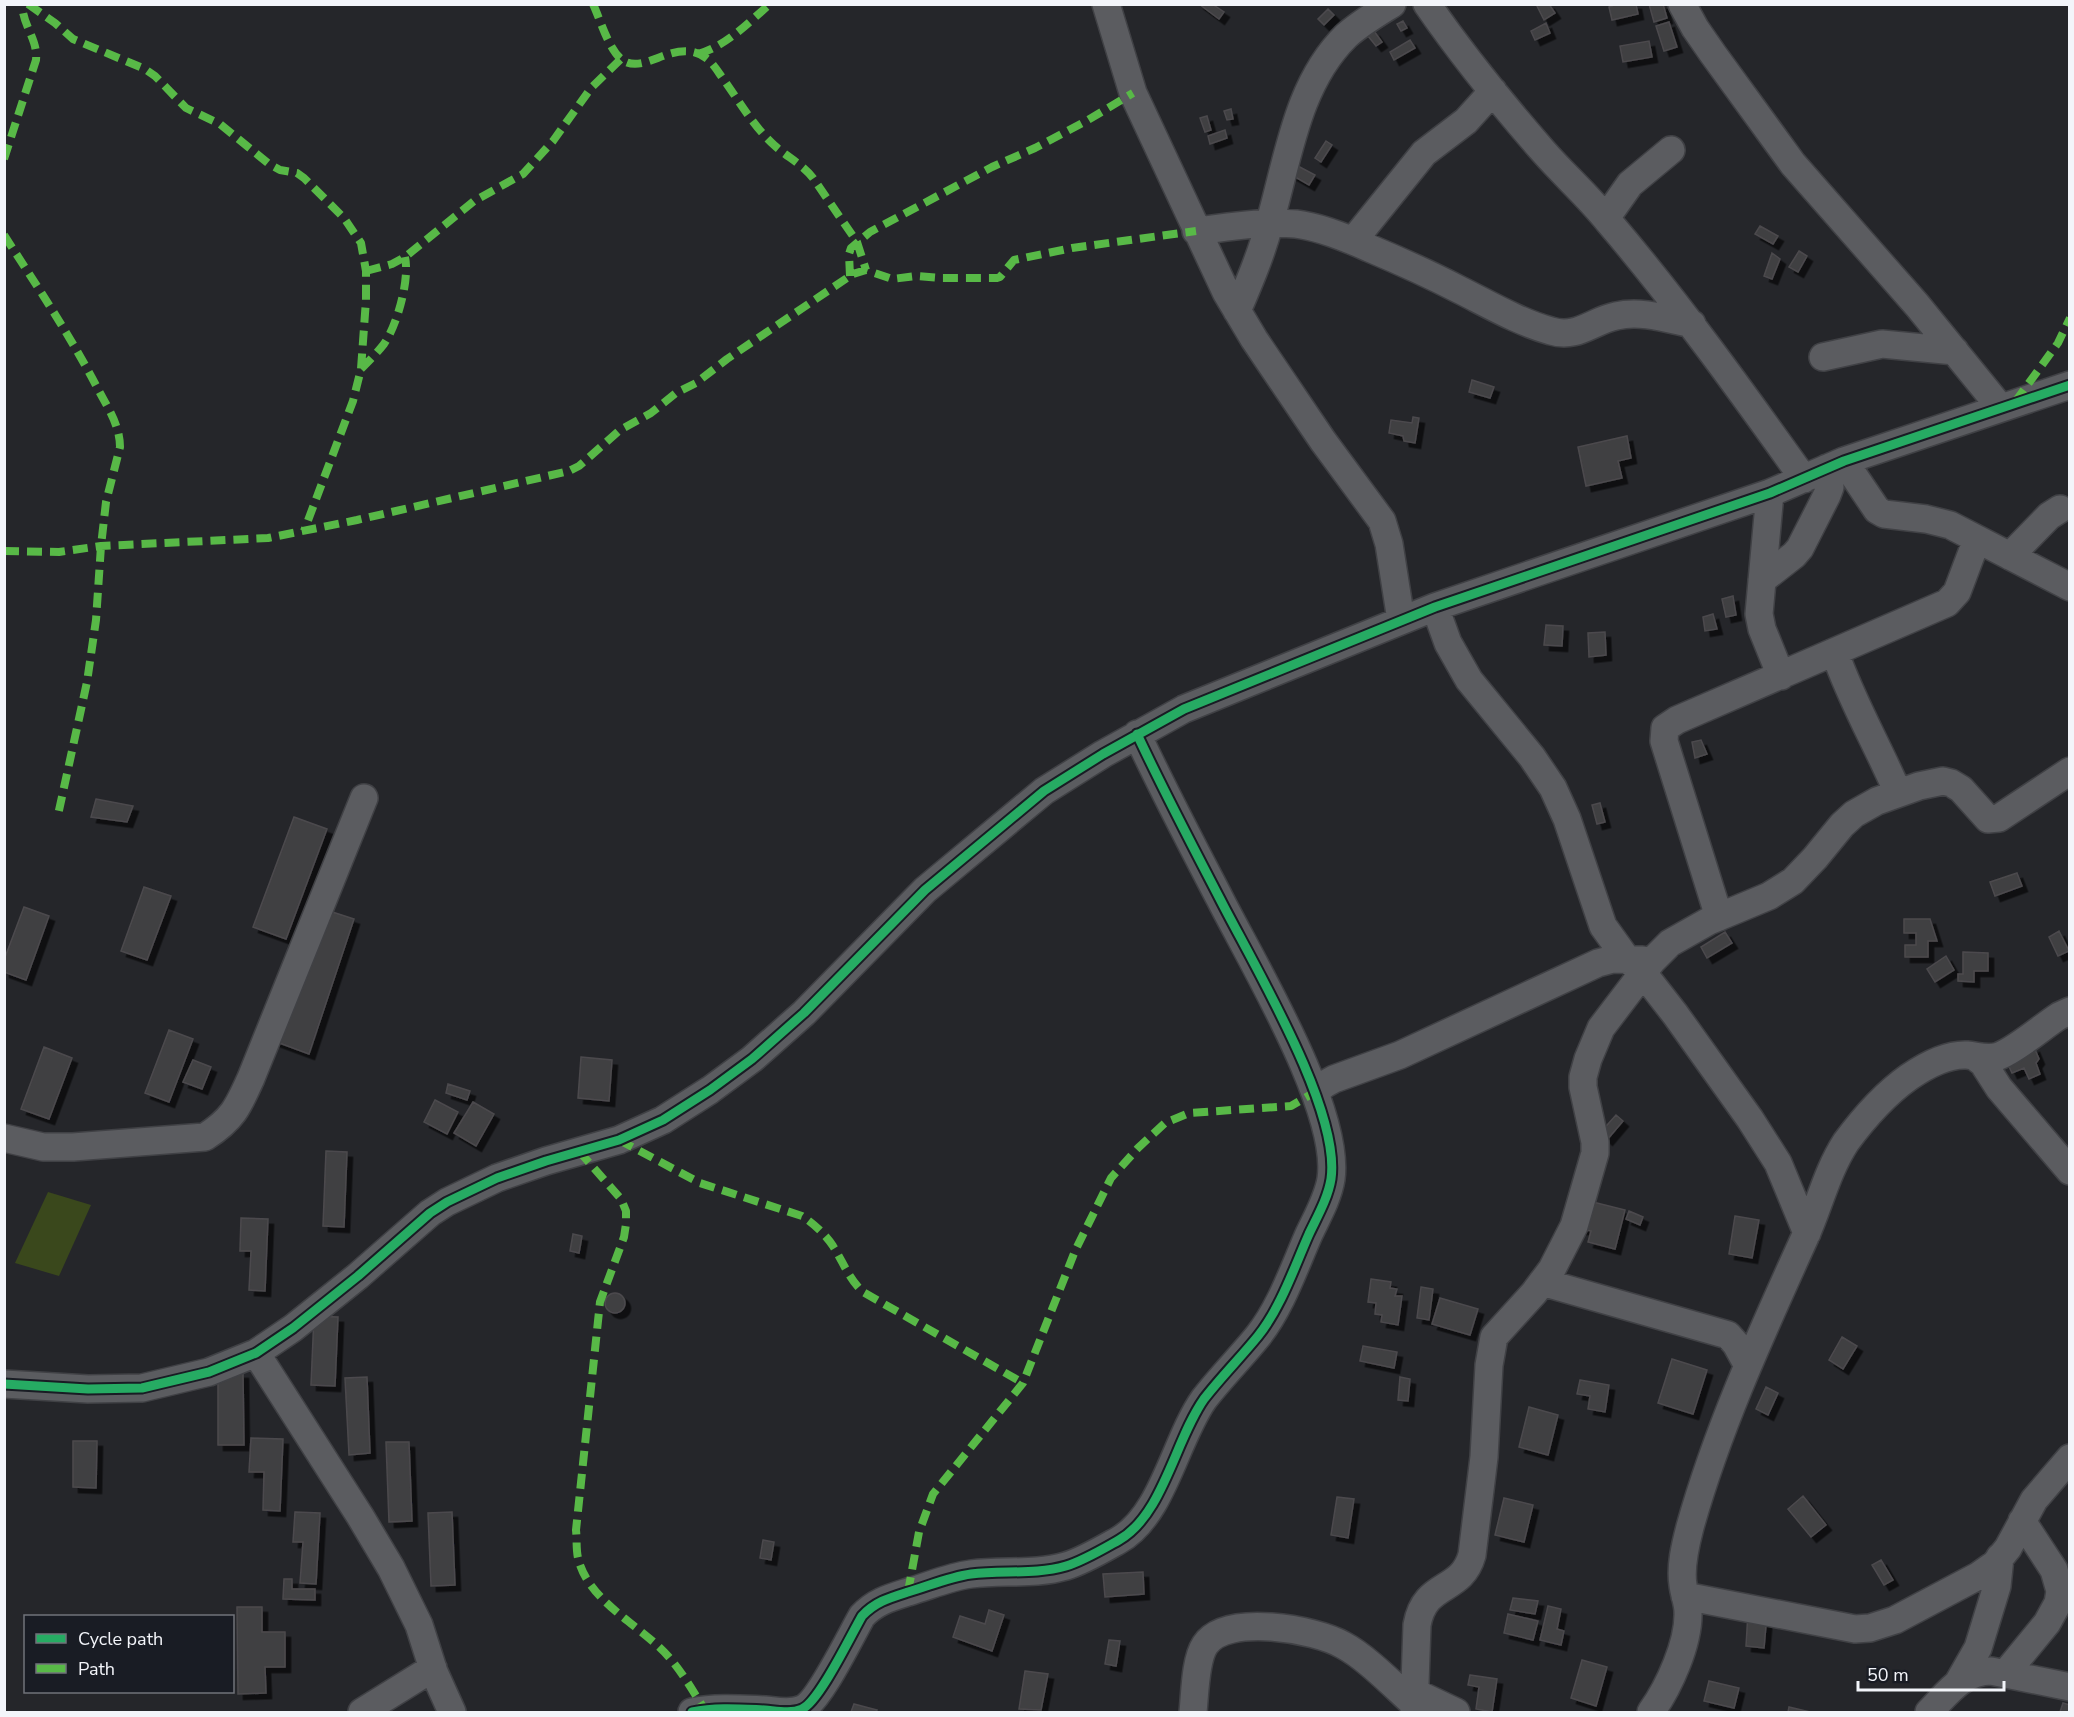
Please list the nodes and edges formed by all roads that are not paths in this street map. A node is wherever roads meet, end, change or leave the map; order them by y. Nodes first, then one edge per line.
1 (1106, 4) edge
2 (1392, 4) edge
3 (1427, 4) edge
4 (1682, 4) edge
5 (1493, 91) junction
6 (1671, 150) dead end
7 (1606, 218) junction
8 (1270, 224) junction
9 (1196, 231) junction
10 (1353, 241) junction
11 (1237, 311) junction
12 (1692, 324) junction
13 (1954, 351) junction
14 (1823, 357) dead end
15 (2070, 385) edge
16 (2000, 407) junction
17 (1825, 469) junction
18 (1770, 493) junction
19 (2060, 509) dead end
20 (1977, 539) junction
21 (2010, 556) junction
22 (1762, 580) junction
23 (2070, 587) edge
24 (1435, 606) junction
25 (1401, 620) junction
26 (1835, 653) junction
27 (1781, 676) junction
28 (1137, 734) junction
29 (2070, 771) edge
30 (1898, 793) junction
31 (364, 798) dead end
32 (1719, 917) junction
33 (1640, 964) junction
34 (2070, 1011) edge
35 (1974, 1056) junction
36 (1315, 1092) junction
37 (4, 1138) edge
38 (2070, 1171) edge
39 (1807, 1233) junction
40 (1542, 1282) junction
41 (255, 1353) junction
42 (1747, 1365) junction
43 (4, 1384) edge
44 (2070, 1458) edge
45 (2022, 1521) junction
46 (2000, 1557) junction
47 (1685, 1596) junction
48 (2065, 1601) edge
49 (433, 1668) junction
50 (2005, 1674) junction
51 (1958, 1683) junction
52 (2070, 1687) edge
53 (1415, 1703) edge
54 (803, 1711) edge
55 (362, 1713) edge
56 (452, 1713) edge
57 (692, 1713) edge
58 (1193, 1713) edge
59 (1456, 1713) edge
60 (1651, 1713) edge
61 (1929, 1713) edge

1 - 9 street
2 - 8 street
3 - 5 street
4 - 13 street
5 - 7 street
5 - 10 street
6 - 7 street
7 - 12 street
8 - 9 street
8 - 10 street
8 - 11 street
9 - 11 street
10 - 12 street
11 - 25 street
12 - 17 street
13 - 14 street
13 - 16 street
15 - 16 street
16 - 17 street
17 - 18 street
17 - 20 street
17 - 22 street
18 - 22 street
18 - 24 street
19 - 21 street
20 - 21 street
20 - 26 street
21 - 23 street
22 - 27 street
24 - 25 street
24 - 33 street
25 - 28 street
26 - 27 street
26 - 30 street
27 - 32 street
28 - 36 street
28 - 41 street
29 - 30 street
30 - 32 street
31 - 37 street
32 - 33 street
33 - 36 street
33 - 39 street
33 - 40 street
34 - 35 street
35 - 38 street
35 - 39 street
36 - 54 street
39 - 42 street
40 - 42 street
40 - 53 street
41 - 43 street
41 - 49 street
42 - 47 street
44 - 45 street
45 - 46 street
45 - 48 street
46 - 47 street
46 - 51 street
47 - 60 street
48 - 50 street
49 - 55 street
49 - 56 street
50 - 51 street
50 - 52 street
51 - 61 street
53 - 58 street
53 - 59 street
54 - 57 street

